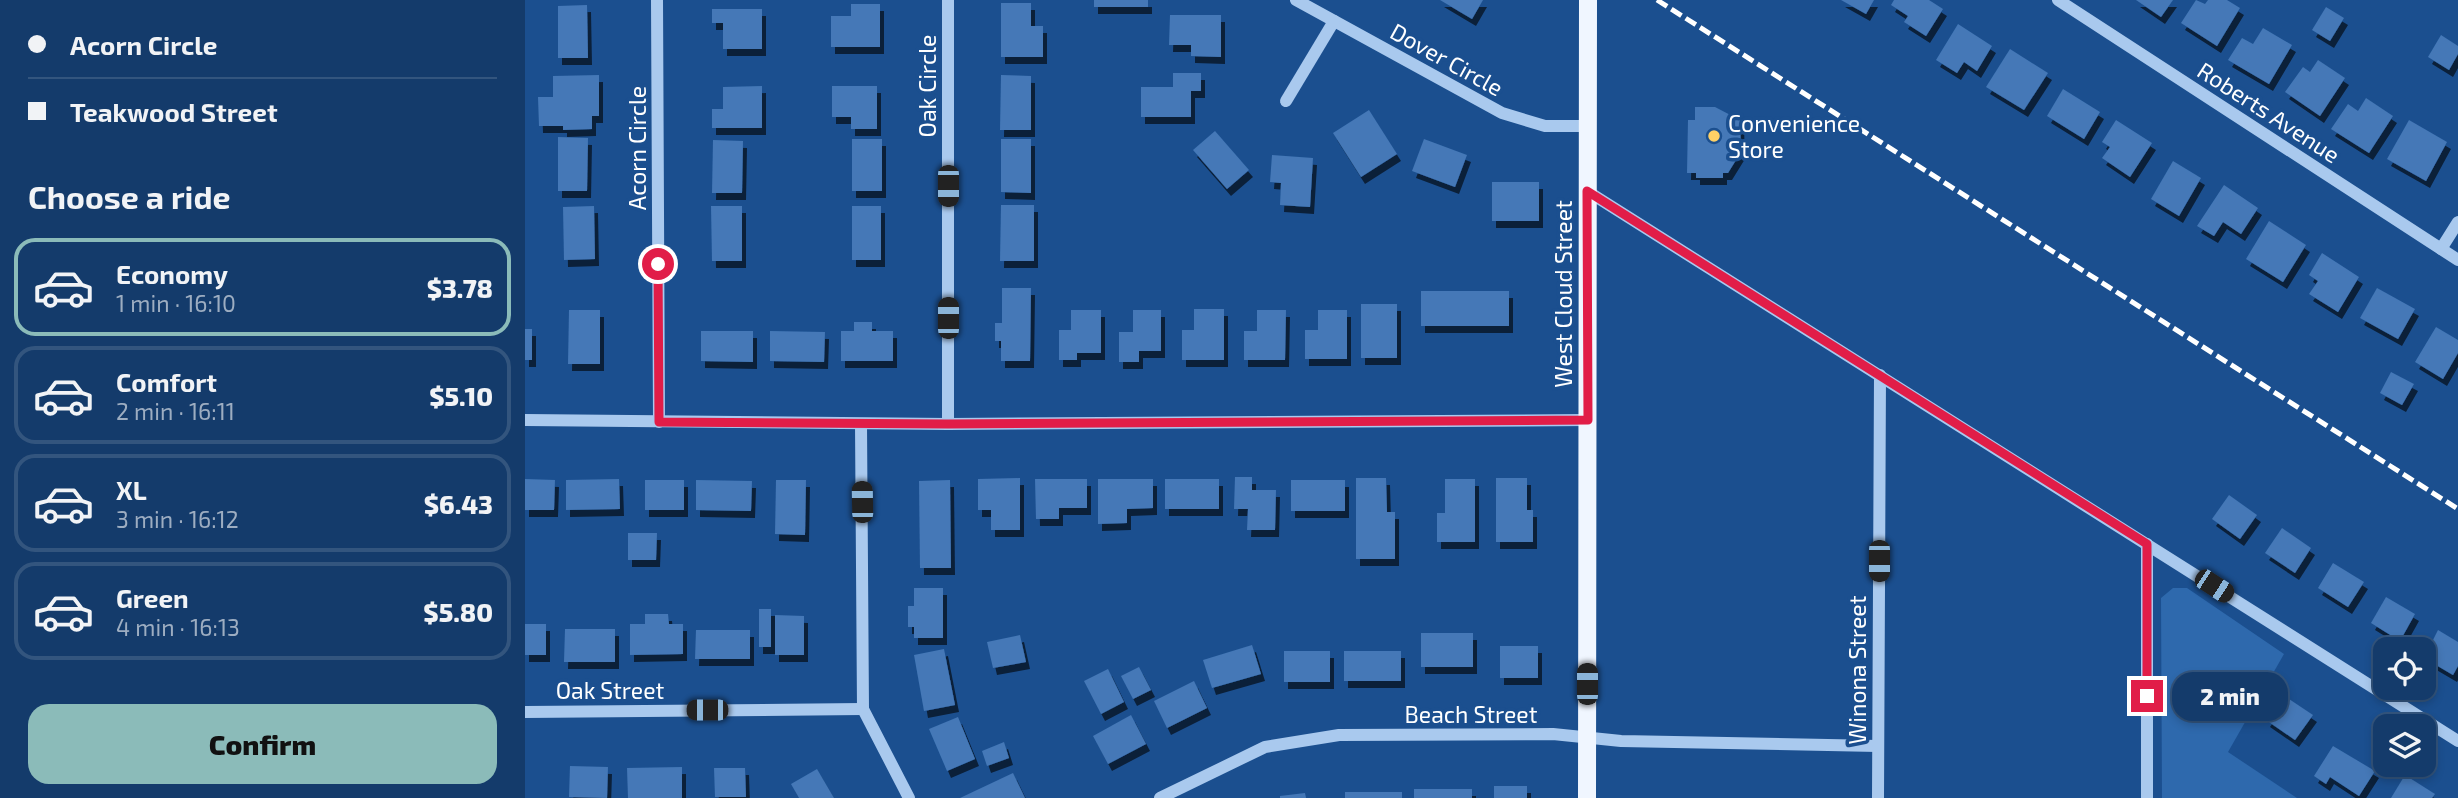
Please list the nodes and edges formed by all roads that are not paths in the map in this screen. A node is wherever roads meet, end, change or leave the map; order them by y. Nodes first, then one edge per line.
1 (657, 0) edge
2 (948, 0) edge
3 (1296, 0) edge
4 (1588, 0) edge
5 (2058, 0) edge
6 (1334, 21) junction
7 (1286, 101) dead end
8 (1587, 126) junction
9 (1587, 191) junction
10 (2458, 222) edge
11 (2441, 249) junction
12 (2458, 260) edge
13 (1880, 375) junction
14 (1588, 420) junction
15 (525, 421) edge
16 (659, 422) junction
17 (861, 424) junction
18 (948, 424) junction
19 (2147, 544) junction
20 (863, 709) junction
21 (525, 712) edge
22 (1587, 737) junction
23 (2458, 741) edge
24 (1878, 746) junction
25 (909, 798) edge
26 (1160, 798) edge
27 (1587, 798) edge
28 (1878, 798) edge
29 (2147, 798) edge

1 - 16 street, Acorn Circle
2 - 18 street, Oak Circle
3 - 6 street, Dover Circle
4 - 8 main road, West Cloud Street
5 - 11 street, Roberts Avenue
6 - 7 street
6 - 8 street, Dover Circle
8 - 9 main road, West Cloud Street
9 - 13 street
9 - 14 main road, West Cloud Street
10 - 11 street
11 - 12 street, Roberts Avenue
13 - 19 street
13 - 24 street, Winona Street
14 - 18 street
14 - 22 main road, West Cloud Street
15 - 16 street
16 - 17 street
17 - 18 street
17 - 20 street
19 - 23 street
19 - 29 street
20 - 21 street, Oak Street
20 - 25 street
22 - 24 street, Beach Street
22 - 26 street, Beach Street
22 - 27 main road, West Cloud Street
24 - 28 street, Winona Street

